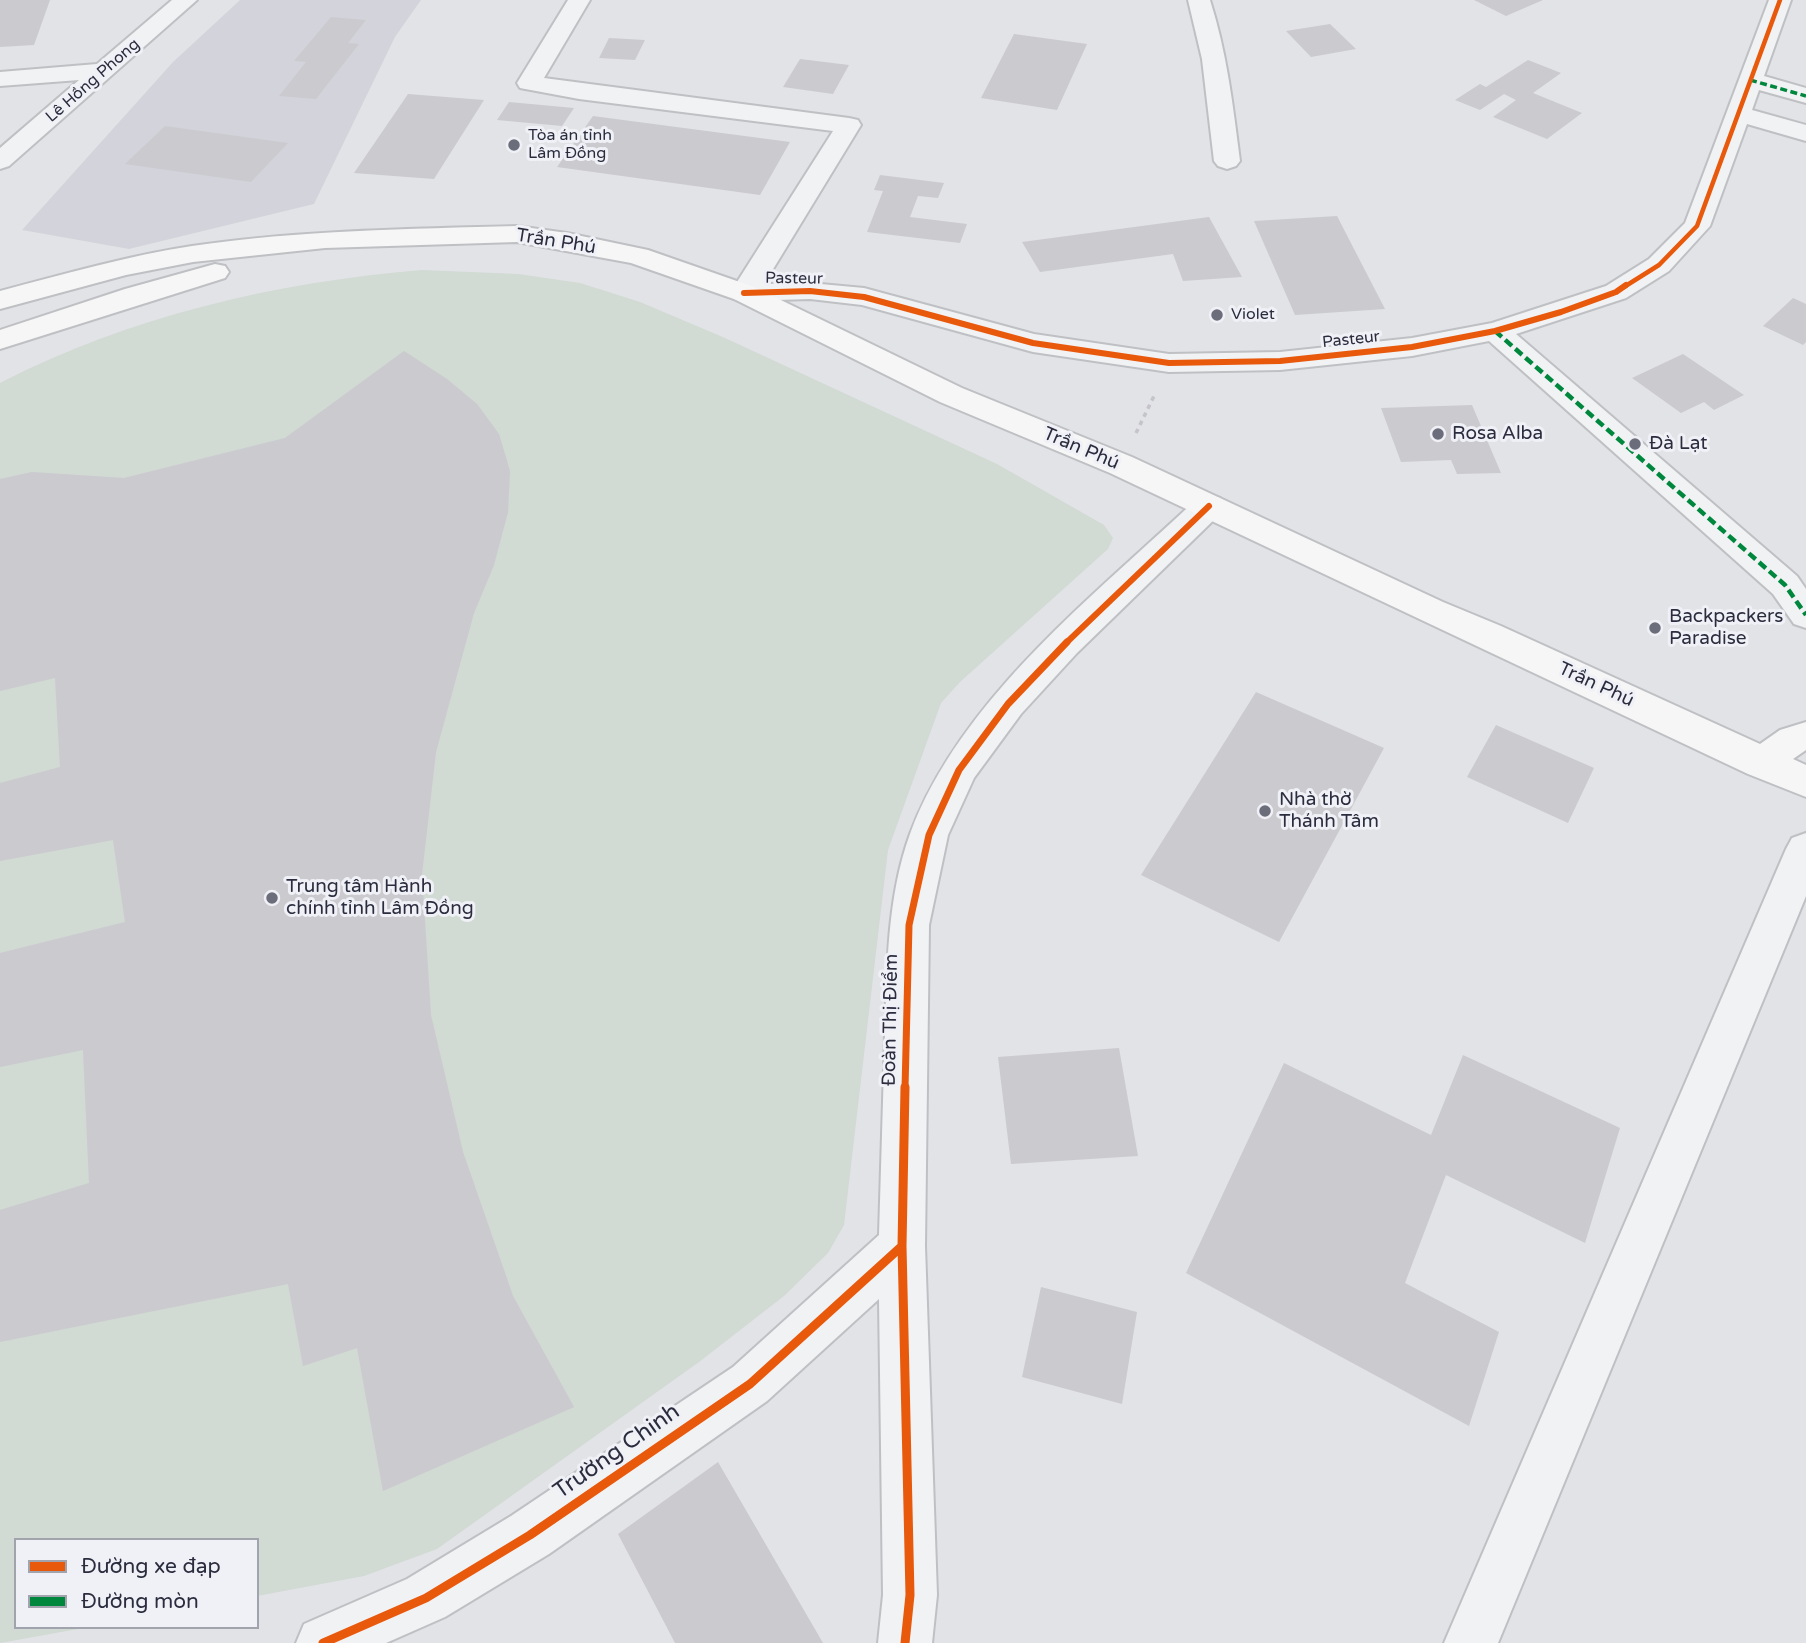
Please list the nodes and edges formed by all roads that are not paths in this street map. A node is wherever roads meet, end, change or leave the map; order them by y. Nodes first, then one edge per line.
1 (186, 0) edge
2 (579, 0) edge
3 (1199, 0) edge
4 (1780, 0) edge
5 (104, 71) junction
6 (0, 79) edge
7 (1750, 80) junction
8 (1806, 96) edge
9 (1737, 114) junction
10 (1806, 132) edge
11 (0, 161) edge
12 (1227, 161) dead end
13 (325, 240) junction
14 (744, 293) junction
15 (0, 300) edge
16 (1495, 331) junction
17 (0, 340) edge
18 (1209, 506) junction
19 (1806, 615) edge
20 (1806, 736) edge
21 (1761, 763) junction
22 (1806, 782) edge
23 (1806, 849) edge
24 (902, 1246) junction
25 (323, 1643) edge
26 (905, 1643) edge
27 (1471, 1643) edge

1 - 5 street, Lê Hồng Phong
2 - 14 street
3 - 12 street
4 - 7 street, Pasteur
5 - 6 street
5 - 11 street, Lê Hồng Phong
7 - 8 street
7 - 9 street, Pasteur
9 - 10 street
9 - 16 street, Pasteur
13 - 14 main road, Trần Phú
13 - 15 main road, Trần Phú
13 - 17 main road, Trần Phú
14 - 16 street, Pasteur
14 - 18 main road, Trần Phú
16 - 19 street
18 - 21 main road, Trần Phú
18 - 24 street, Đoàn Thị Điểm
20 - 21 main road
21 - 22 main road, Trần Phú
23 - 27 street
24 - 25 street, Trường Chinh
24 - 26 street, Đoàn Thị Điểm

